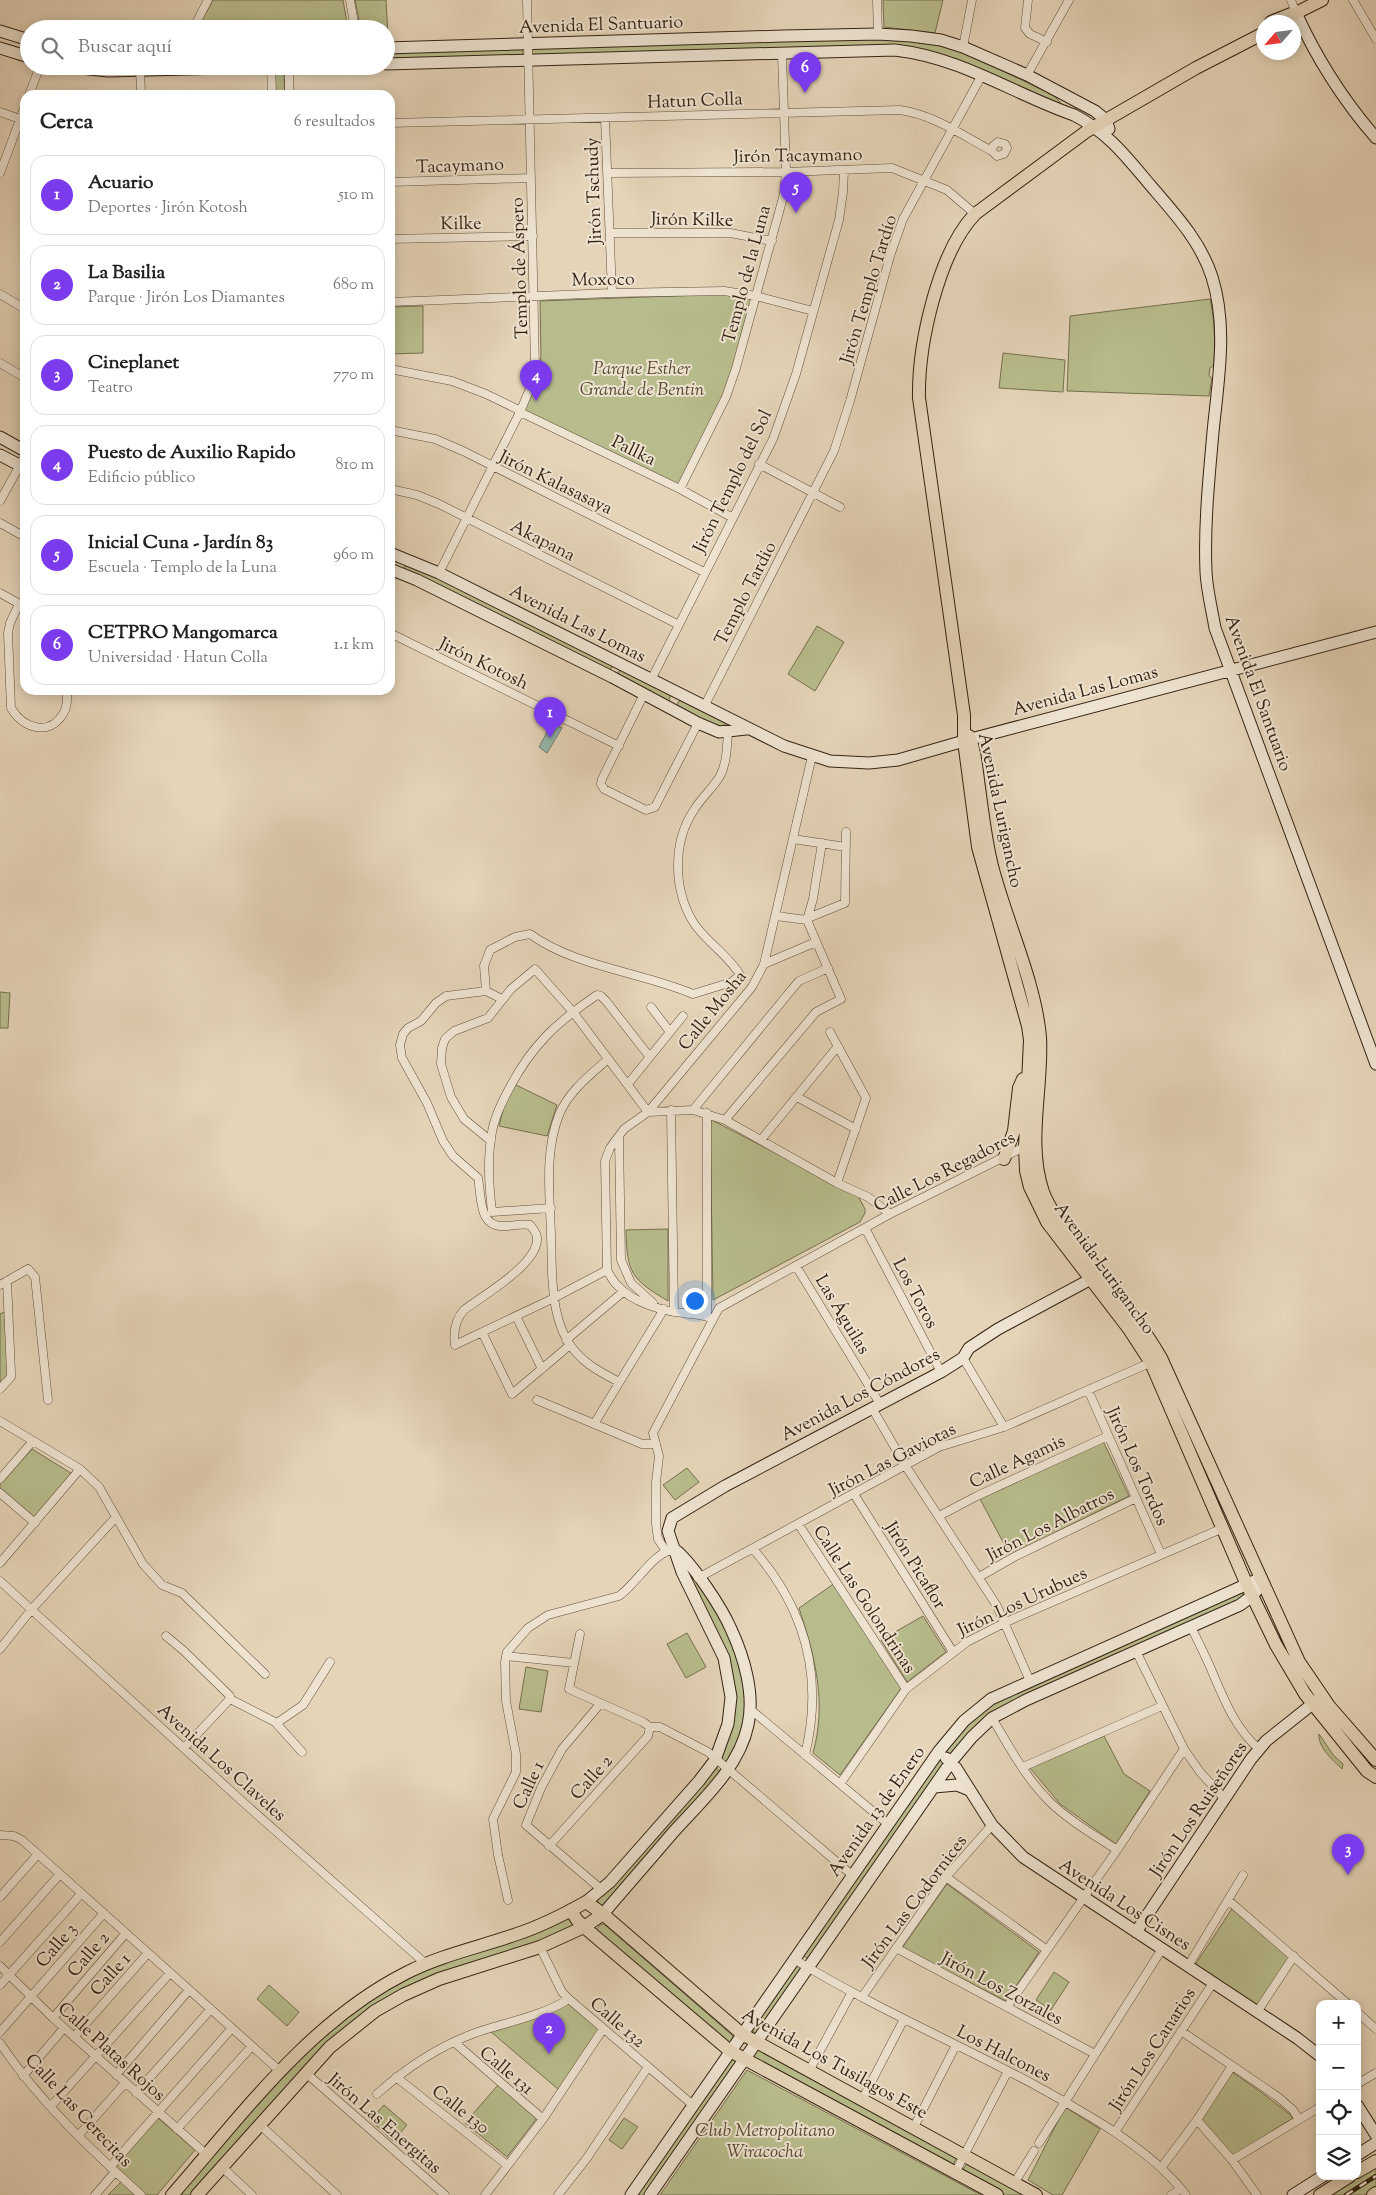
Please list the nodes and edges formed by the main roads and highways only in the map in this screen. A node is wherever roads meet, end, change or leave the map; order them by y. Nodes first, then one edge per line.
1 (1322, 0) edge
2 (1296, 13) junction
3 (1285, 15) edge
4 (1293, 15) edge
5 (1256, 30) edge
6 (1256, 37) edge
7 (1096, 124) junction
8 (1011, 946) junction
9 (1028, 1068) junction
10 (1004, 1159) road end
11 (1156, 1360) junction
12 (1317, 1701) junction
13 (1376, 1760) edge
14 (1376, 1777) edge
15 (571, 1910) junction
16 (603, 1914) junction
17 (584, 1927) junction
18 (1376, 2161) edge
19 (1361, 2170) edge
20 (1344, 2180) edge
21 (172, 2195) edge
22 (197, 2195) edge
23 (997, 2195) edge
24 (1036, 2195) edge
25 (1320, 2195) edge

1 - 2 main road
2 - 3 main road
2 - 4 main road
5 - 7 main road
6 - 7 main road
7 - 8 main road, Avenida Lurigancho
8 - 9 main road, Avenida Lurigancho
8 - 11 main road, Avenida Lurigancho
9 - 10 main road
9 - 11 main road, Avenida Lurigancho
11 - 12 main road, Avenida Lurigancho
11 - 12 main road, Avenida Lurigancho
12 - 13 main road, Avenida Lurigancho
12 - 14 main road, Avenida Lurigancho
15 - 16 main road, Avenida Los Tusilagos Este
15 - 17 main road
15 - 21 main road
16 - 17 main road
16 - 24 main road, Avenida Los Tusilagos Este
17 - 22 main road
17 - 23 main road
18 - 19 main road
20 - 25 main road

